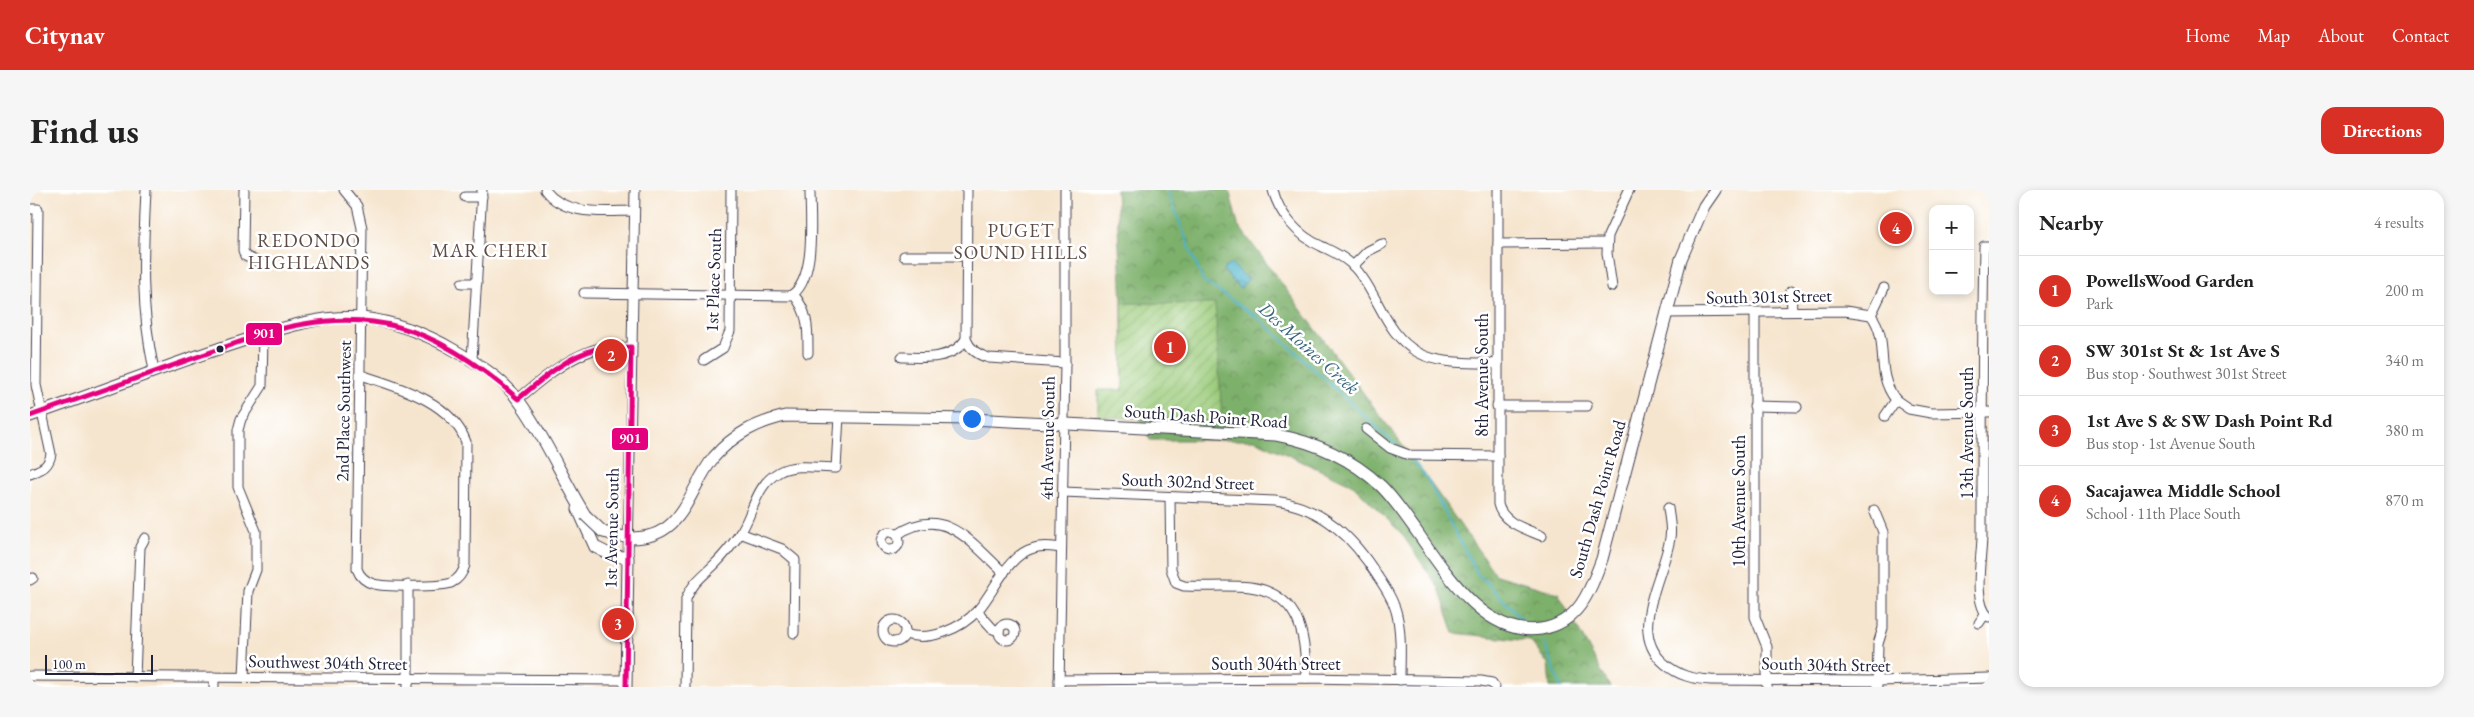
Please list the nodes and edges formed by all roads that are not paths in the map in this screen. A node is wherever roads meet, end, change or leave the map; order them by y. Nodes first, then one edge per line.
1 (146, 190) edge
2 (244, 190) edge
3 (545, 190) edge
4 (635, 190) edge
5 (731, 190) edge
6 (810, 190) edge
7 (967, 190) edge
8 (1065, 190) edge
9 (1273, 190) edge
10 (1498, 190) edge
11 (1628, 190) edge
12 (1715, 190) edge
13 (350, 192) edge
14 (482, 193) edge
15 (465, 197) dead end
16 (34, 209) edge
17 (634, 211) junction
18 (1607, 243) junction
19 (1382, 244) dead end
20 (1498, 244) junction
21 (1986, 246) edge
22 (904, 256) dead end
23 (967, 256) junction
24 (263, 264) dead end
25 (1353, 266) junction
26 (462, 283) dead end
27 (477, 283) junction
28 (1612, 287) dead end
29 (1884, 288) dead end
30 (1791, 291) dead end
31 (584, 293) dead end
32 (633, 294) junction
33 (793, 294) junction
34 (730, 296) junction
35 (1755, 312) junction
36 (1792, 312) junction
37 (1666, 313) junction
38 (1871, 315) junction
39 (360, 318) junction
40 (263, 334) junction
41 (966, 339) junction
42 (631, 347) junction
43 (808, 353) dead end
44 (33, 354) edge
45 (902, 358) dead end
46 (472, 360) junction
47 (704, 360) dead end
48 (1065, 363) junction
49 (1498, 364) junction
50 (154, 370) junction
51 (361, 375) junction
52 (518, 400) junction
53 (1896, 400) junction
54 (1497, 406) junction
55 (1587, 406) dead end
56 (1754, 406) junction
57 (1797, 407) dead end
58 (42, 412) junction
59 (1985, 412) edge
60 (30, 416) edge
61 (839, 416) junction
62 (1885, 416) dead end
63 (1064, 425) junction
64 (1366, 429) dead end
65 (1498, 456) junction
66 (30, 474) edge
67 (1063, 492) junction
68 (573, 496) junction
69 (1170, 497) junction
70 (1668, 508) dead end
71 (1874, 510) dead end
72 (1986, 518) edge
73 (740, 534) junction
74 (897, 535) dead end
75 (1542, 536) dead end
76 (145, 538) dead end
77 (1061, 548) junction
78 (628, 558) junction
79 (1004, 573) junction
80 (408, 585) junction
81 (977, 611) junction
82 (1987, 615) edge
83 (1979, 623) dead end
84 (999, 631) dead end
85 (794, 633) dead end
86 (905, 634) dead end
87 (30, 676) edge
88 (135, 677) junction
89 (214, 677) junction
90 (244, 677) junction
91 (1306, 678) junction
92 (1989, 678) edge
93 (1400, 680) junction
94 (408, 683) edge
95 (1766, 683) edge
96 (626, 684) edge
97 (1059, 684) edge
98 (1877, 684) edge
99 (1494, 685) edge
100 (214, 687) edge
101 (685, 687) edge

1 - 50 street
2 - 24 street
3 - 17 street
4 - 17 street, 1st Avenue South
5 - 34 street, 1st Place South
6 - 33 street
7 - 23 street
8 - 48 street, 4th Avenue South
9 - 25 street
10 - 20 street, 8th Avenue South
11 - 18 street
12 - 37 main road, South Dash Point Road
13 - 39 street, 2nd Place Southwest
14 - 15 street
14 - 27 street
16 - 44 street
17 - 32 street, 1st Avenue South
18 - 20 street
18 - 28 street
19 - 25 street
20 - 49 street, 8th Avenue South
21 - 59 street, 13th Avenue South
22 - 23 street
23 - 41 street
25 - 49 street
26 - 27 street
27 - 46 street
29 - 38 street
30 - 36 street
31 - 32 street
32 - 34 street
32 - 42 street, 1st Avenue South
33 - 34 street
33 - 43 street
34 - 47 street, 1st Place South
35 - 36 street, South 301st Street
35 - 37 street, South 301st Street
35 - 56 street, 10th Avenue South
36 - 38 street, South 301st Street
37 - 63 main road, South Dash Point Road
38 - 53 street
39 - 40 main road
39 - 46 main road
39 - 51 street, 2nd Place Southwest
40 - 50 main road
40 - 90 street
41 - 45 street
41 - 48 street
42 - 52 street
42 - 78 street, 1st Avenue South
44 - 58 street
46 - 52 main road
48 - 63 street, 4th Avenue South
49 - 54 street, 8th Avenue South
50 - 58 main road
51 - 80 street, 2nd Place Southwest
51 - 80 street
52 - 68 main road
53 - 59 street
53 - 62 street
54 - 55 street
54 - 65 street, 8th Avenue South
56 - 57 street
56 - 95 street, 10th Avenue South
58 - 60 main road
58 - 66 street
59 - 72 street, 13th Avenue South
61 - 63 main road, South Dash Point Road
61 - 68 main road, South Dash Point Road, bridge
61 - 73 street
63 - 67 street, 4th Avenue South
64 - 65 street
65 - 75 street, 8th Avenue South
67 - 69 street, South 302nd Street
67 - 77 street, 4th Avenue South
68 - 78 main road
69 - 91 street
69 - 93 street, South 302nd Street
70 - 95 street, South 304th Street
71 - 98 street
72 - 82 street, 13th Avenue South
73 - 85 street
73 - 101 street
74 - 79 street
76 - 88 street
77 - 79 street
77 - 97 street, 4th Avenue South
78 - 96 main road, 1st Avenue South
79 - 81 street
80 - 94 street
81 - 84 street
81 - 86 street
82 - 83 street
87 - 88 street, Southwest 304th Street
88 - 89 street, Southwest 304th Street
89 - 90 street, Southwest 304th Street
89 - 100 street
90 - 94 street, Southwest 304th Street
91 - 93 street, South 304th Street
91 - 97 street, South 304th Street
92 - 98 street, South 304th Street
93 - 99 street, South 304th Street
94 - 96 street, Southwest 304th Street
95 - 98 street, South 304th Street

